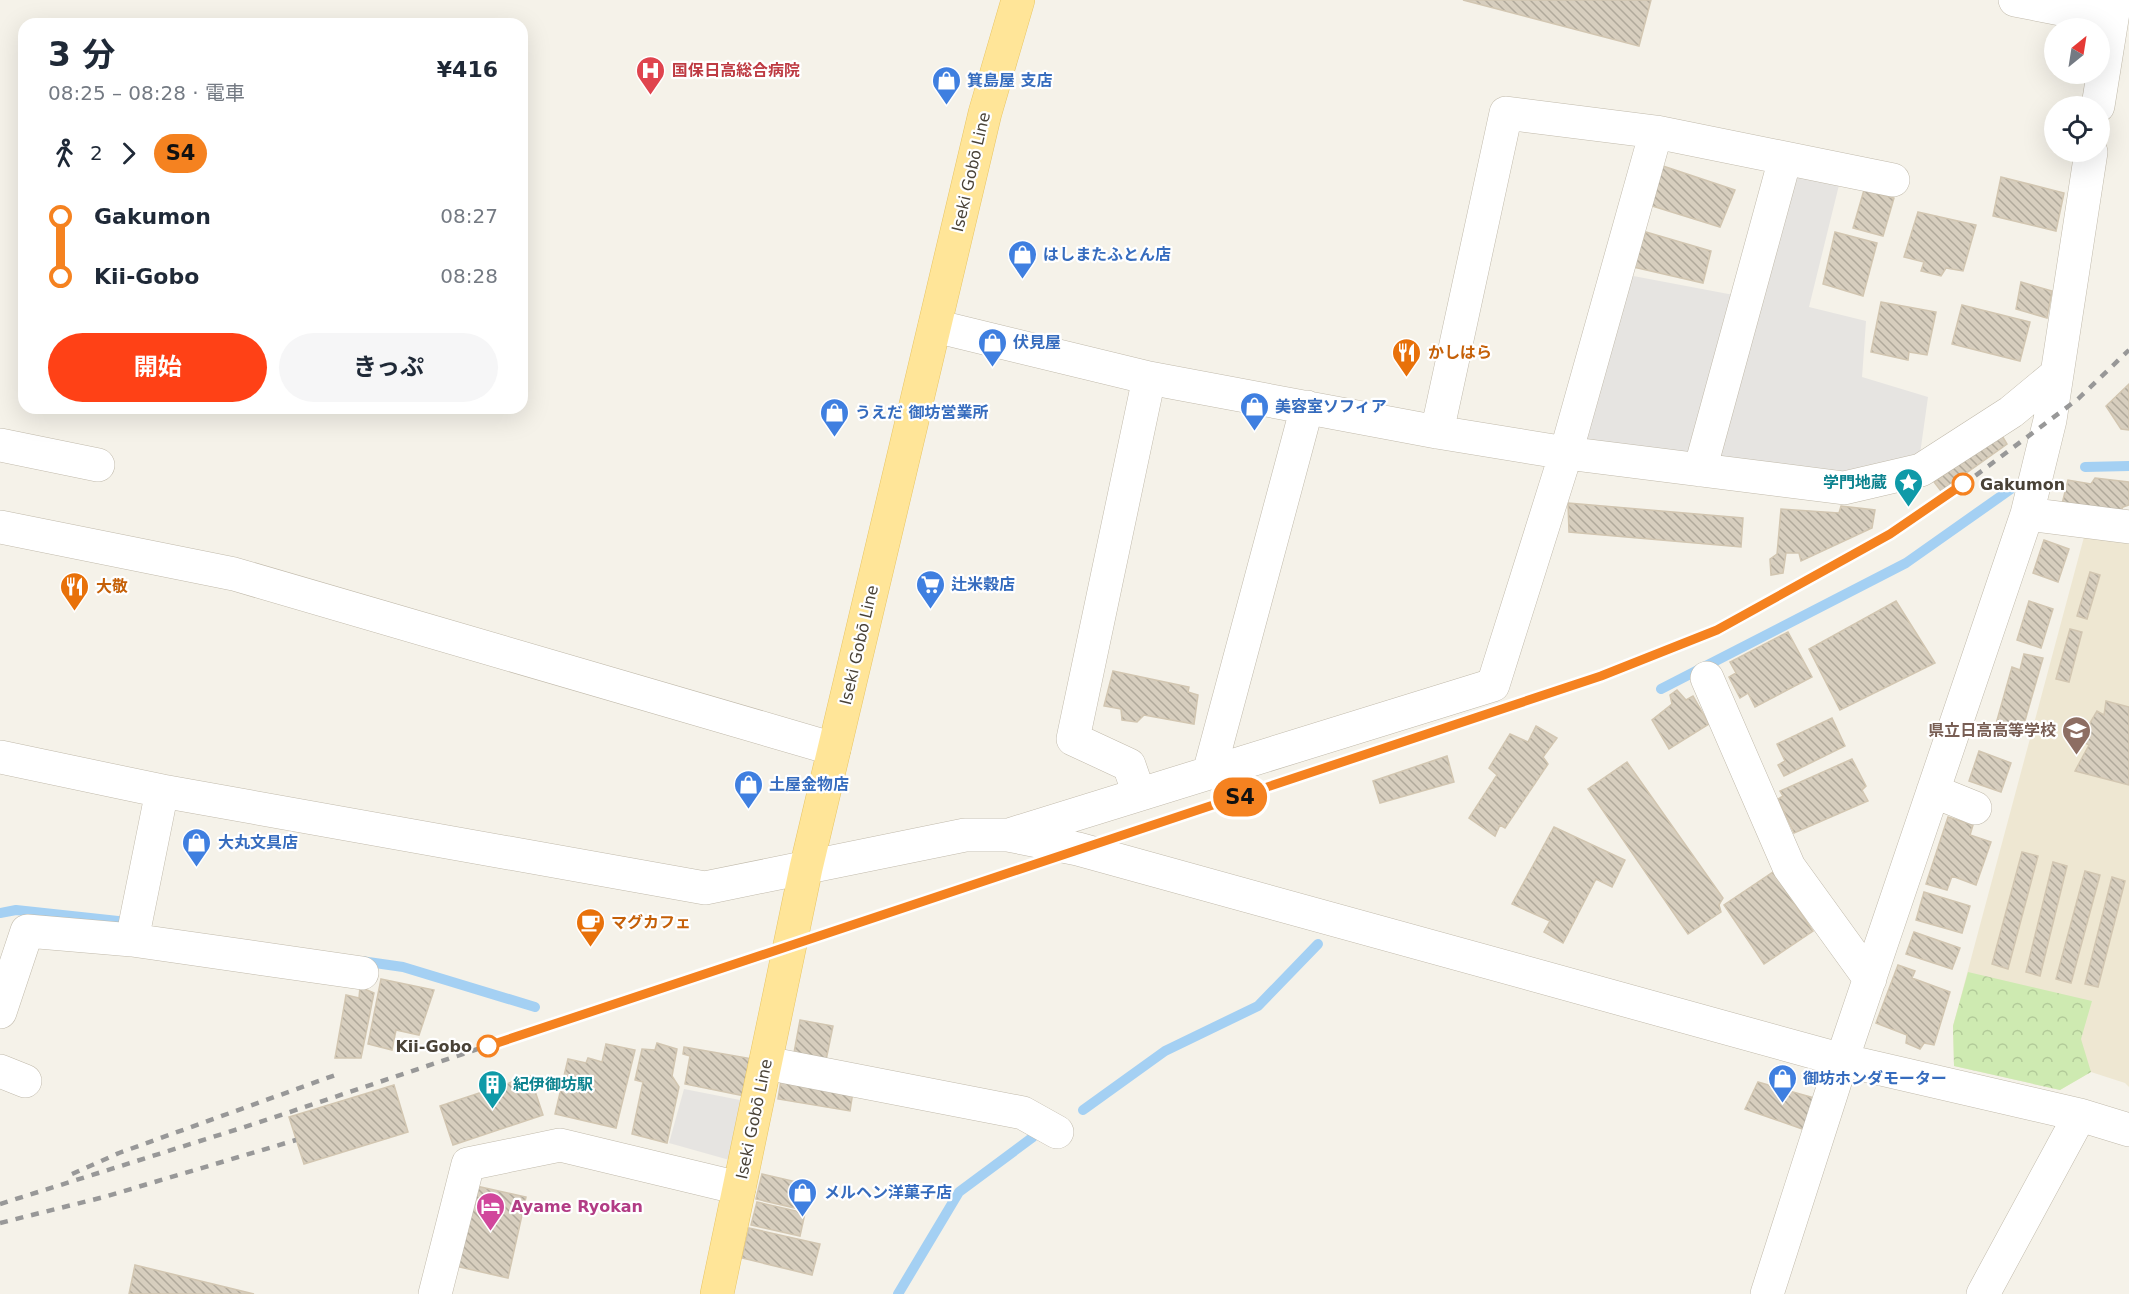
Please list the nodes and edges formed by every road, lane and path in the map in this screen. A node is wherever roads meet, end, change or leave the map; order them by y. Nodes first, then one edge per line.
1 (1018, 0) edge
2 (2015, 0) edge
3 (2113, 10) edge
4 (2100, 96) edge
5 (1656, 132) junction
6 (1785, 159) junction
7 (2089, 162) edge
8 (1893, 180) dead end
9 (935, 326) junction
10 (2057, 374) junction
11 (1149, 378) junction
12 (1307, 407) junction
13 (1437, 432) junction
14 (0, 445) edge
15 (1566, 453) junction
16 (98, 465) dead end
17 (1700, 470) junction
18 (2027, 514) junction
19 (0, 527) edge
20 (2129, 527) edge
21 (1707, 678) dead end
22 (834, 749) junction
23 (0, 757) edge
24 (1209, 773) junction
25 (162, 791) junction
26 (1933, 791) junction
27 (1139, 794) junction
28 (1975, 808) dead end
29 (1008, 835) junction
30 (807, 868) junction
31 (14, 933) edge
32 (132, 940) junction
33 (362, 974) dead end
34 (1870, 979) junction
35 (0, 1012) edge
36 (1842, 1060) junction
37 (766, 1063) junction
38 (2079, 1115) junction
39 (2129, 1130) edge
40 (1057, 1132) dead end
41 (739, 1188) junction
42 (435, 1294) edge
43 (717, 1294) edge
44 (1767, 1294) edge
45 (1983, 1294) edge

1 - 9 main road, Iseki Gobō Line
2 - 3 street
3 - 4 street
5 - 6 street
5 - 13 street
5 - 15 street
6 - 8 street
6 - 17 street
7 - 10 street
9 - 11 street
9 - 22 main road, Iseki Gobō Line
10 - 17 street
10 - 18 street
11 - 12 street
11 - 27 street
12 - 13 street
12 - 24 street
13 - 15 street
14 - 16 street
15 - 17 street
15 - 24 street
18 - 20 street
18 - 26 street
19 - 22 street
21 - 34 street
22 - 30 main road, Iseki Gobō Line
23 - 25 street
24 - 27 street
25 - 30 street
25 - 32 street
26 - 28 street
26 - 34 street
27 - 29 street
29 - 30 street
29 - 36 street
30 - 37 main road, Iseki Gobō Line
31 - 32 street
31 - 35 street
32 - 33 street
34 - 36 street
36 - 38 street
36 - 44 street
37 - 40 street
37 - 41 main road, Iseki Gobō Line
38 - 39 street
38 - 45 street
41 - 42 street
41 - 43 main road, Iseki Gobō Line

